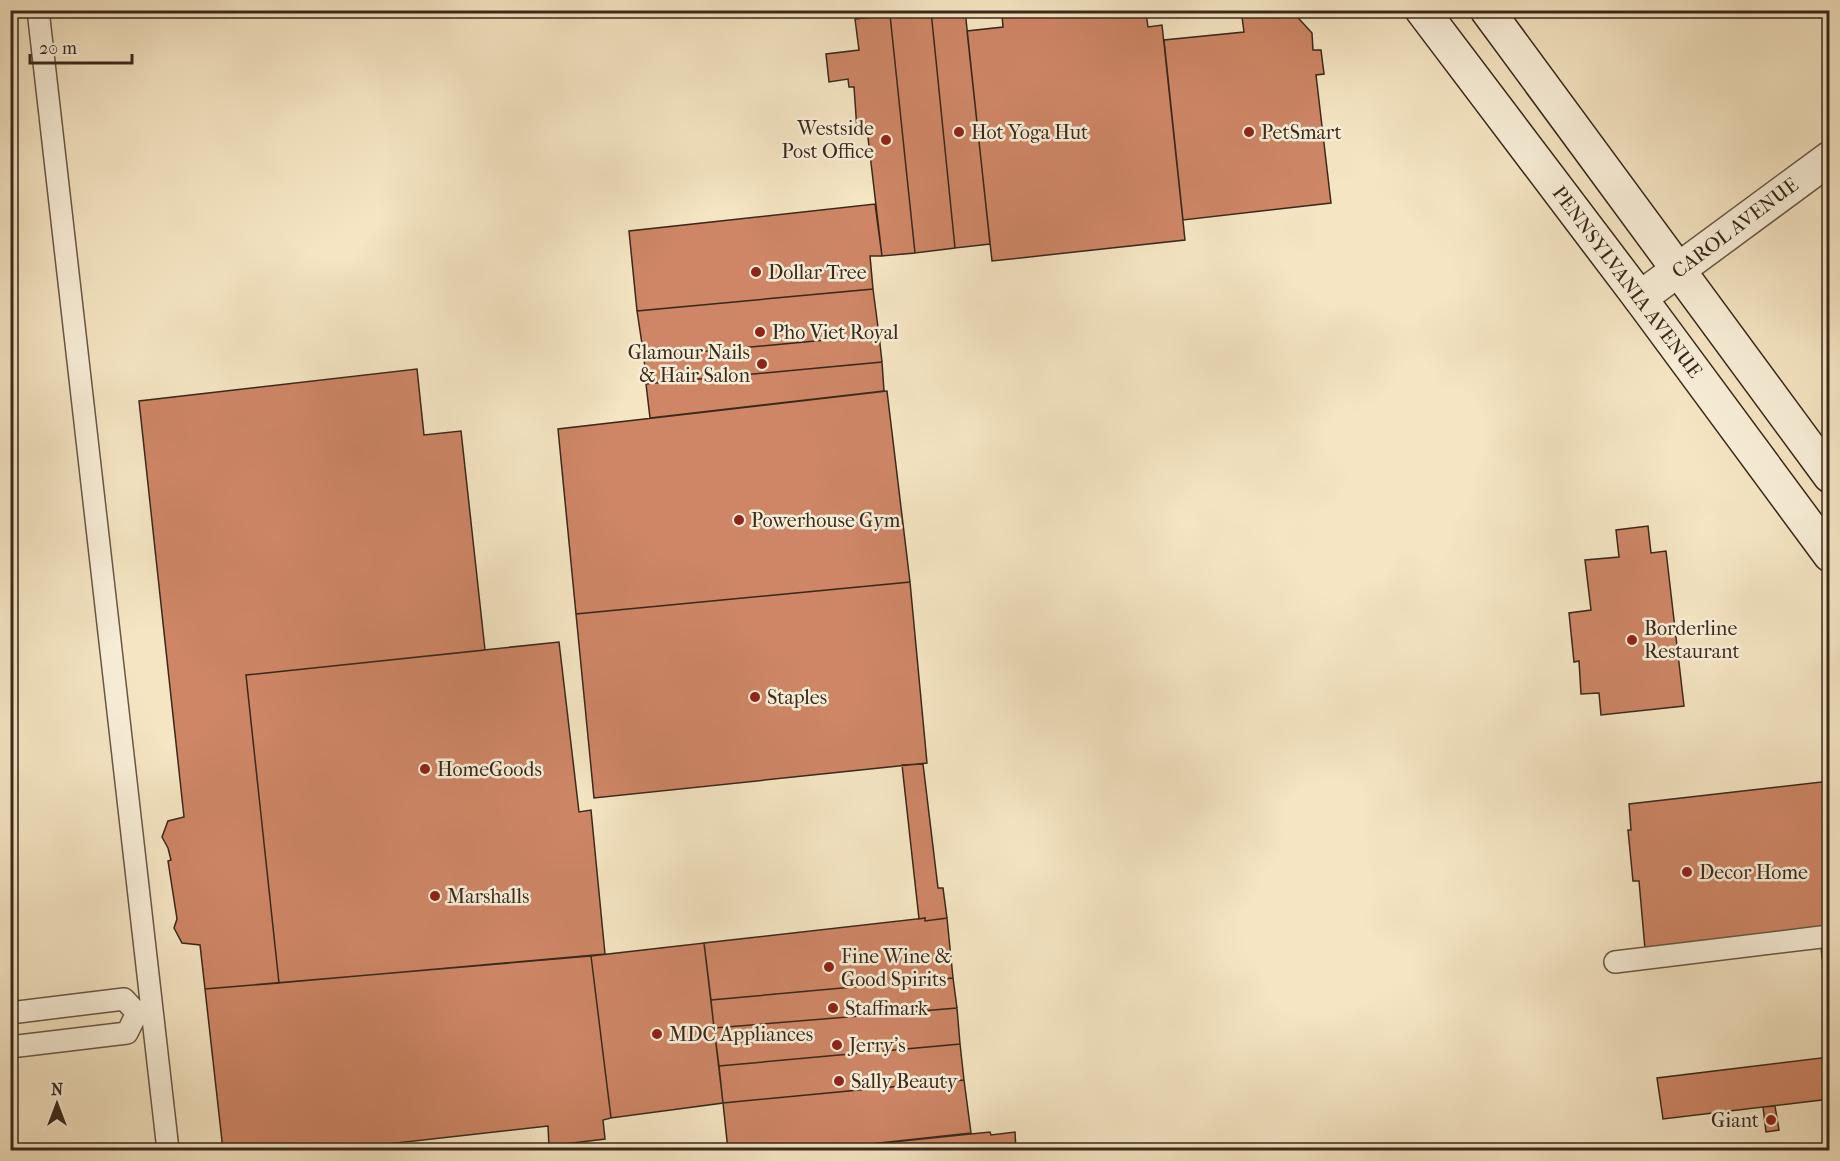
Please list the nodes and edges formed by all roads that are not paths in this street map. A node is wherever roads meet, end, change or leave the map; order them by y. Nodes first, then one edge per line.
1 (38, 10) edge
2 (1422, 10) edge
3 (1487, 10) edge
4 (1830, 158) edge
5 (1678, 272) junction
6 (1640, 298) junction
7 (1830, 476) edge
8 (1830, 555) edge
9 (1821, 937) dead end
10 (1615, 962) dead end
11 (10, 1013) edge
12 (10, 1047) edge
13 (168, 1150) edge

1 - 13 lane
2 - 6 street, PENNSYLVANIA AVENUE
3 - 5 street
4 - 5 street, CAROL AVENUE
5 - 6 street, CAROL AVENUE
5 - 7 street
6 - 8 street, PENNSYLVANIA AVENUE
9 - 10 lane
11 - 12 lane

